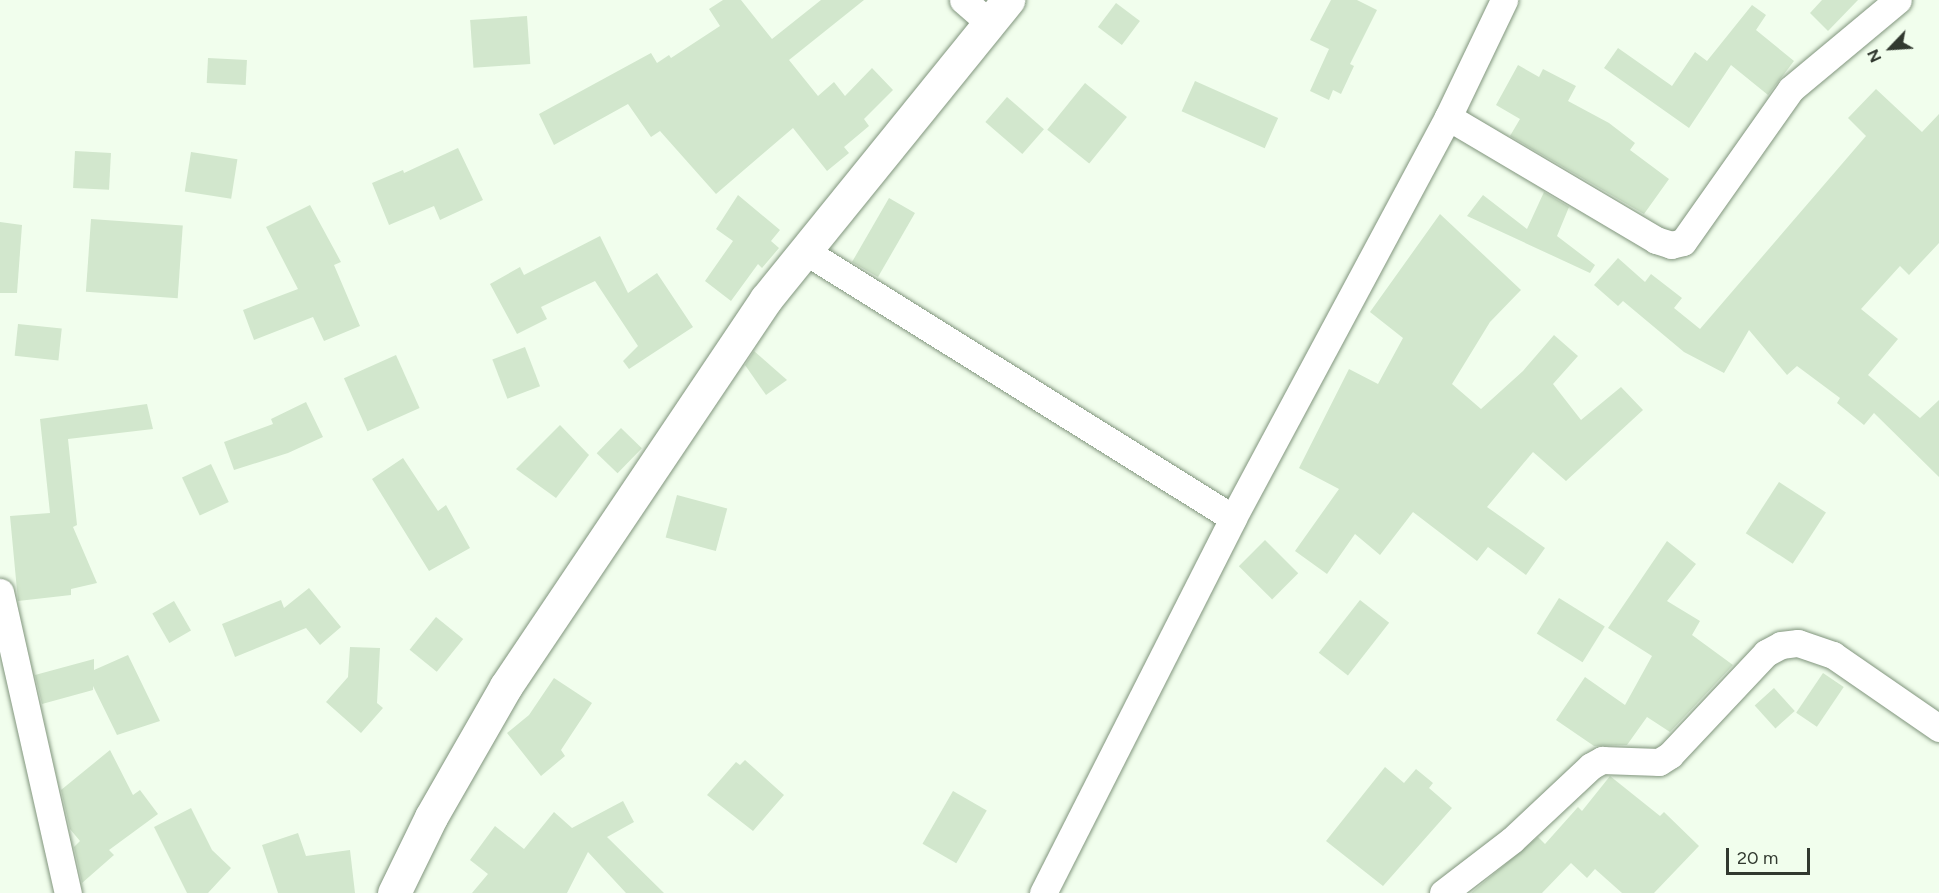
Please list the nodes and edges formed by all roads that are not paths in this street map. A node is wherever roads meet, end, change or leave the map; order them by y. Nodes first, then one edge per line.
1 (963, 0) edge
2 (1503, 0) edge
3 (1898, 0) edge
4 (999, 12) edge
5 (1448, 117) junction
6 (806, 251) junction
7 (1233, 518) junction
8 (0, 592) edge
9 (1939, 728) edge
10 (68, 893) edge
11 (394, 893) edge
12 (1043, 893) edge
13 (1443, 893) edge

1 - 4 street
2 - 5 street
3 - 5 street
4 - 6 street
5 - 7 street
6 - 7 street
6 - 11 street
7 - 12 street
8 - 10 street
9 - 13 street

